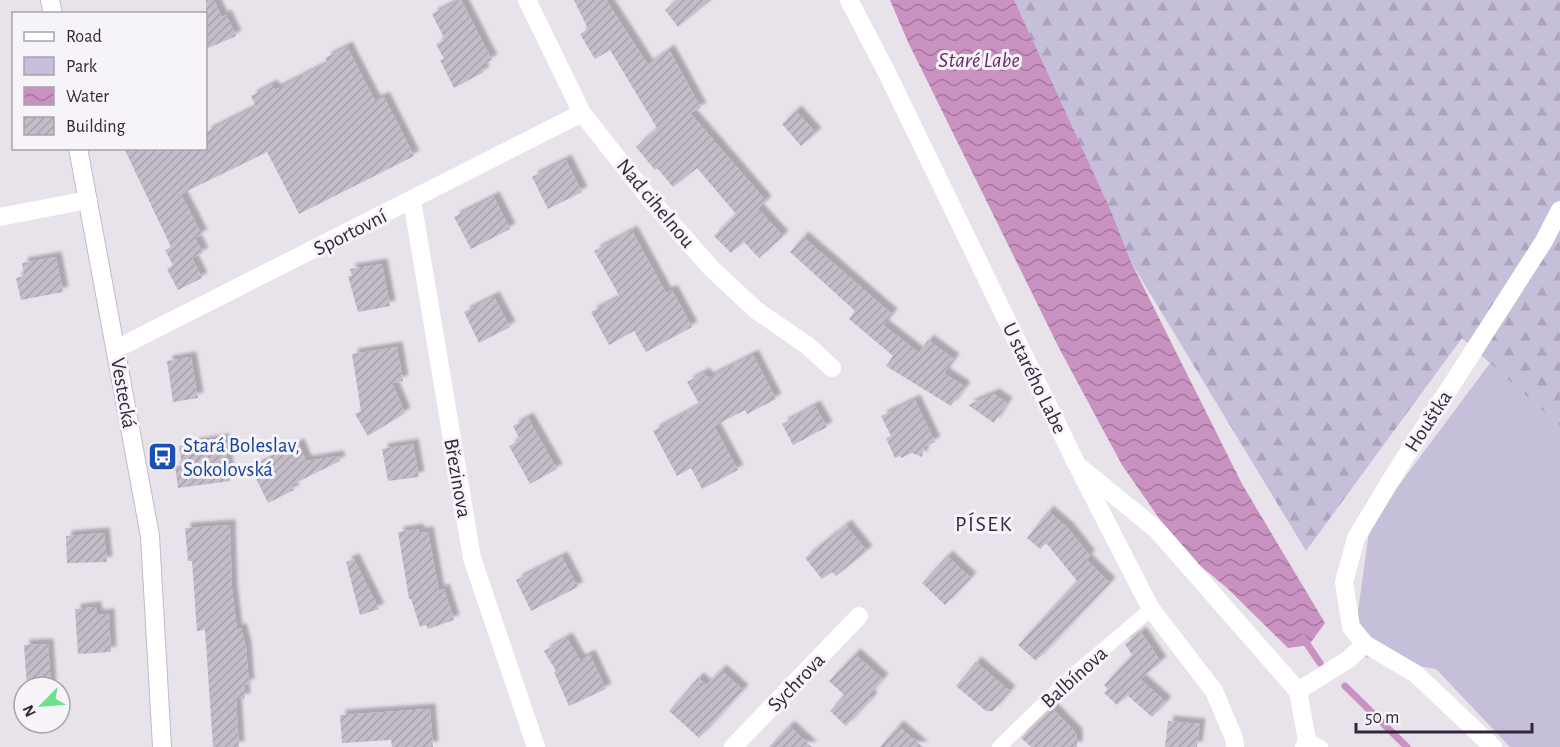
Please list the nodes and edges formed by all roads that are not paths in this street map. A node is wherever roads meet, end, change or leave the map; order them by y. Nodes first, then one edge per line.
1 (527, 0) edge
2 (849, 0) edge
3 (582, 113) junction
4 (78, 150) edge
5 (88, 200) junction
6 (412, 200) junction
7 (1560, 210) edge
8 (0, 217) edge
9 (116, 349) junction
10 (832, 368) dead end
11 (1077, 465) junction
12 (1151, 609) junction
13 (859, 616) dead end
14 (1365, 644) junction
15 (1298, 691) junction
16 (1311, 745) edge
17 (162, 747) edge
18 (536, 747) edge
19 (733, 747) edge
20 (999, 747) edge
21 (1235, 747) edge
22 (1493, 747) edge

1 - 3 street, Nad cihelnou
2 - 11 street, U starého Labe
3 - 6 street, Sportovní
3 - 10 street, Nad cihelnou
4 - 5 street, Vestecká
5 - 8 street
5 - 9 street, Vestecká
6 - 9 street, Sportovní
6 - 18 street, Březinova
7 - 14 street, Houštka
9 - 17 street, Vestecká
11 - 12 street, U starého Labe
11 - 15 street
12 - 20 lane, Balbínova
12 - 21 street, U starého Labe
13 - 19 street, Sychrova
14 - 15 street
14 - 22 street
15 - 16 street

